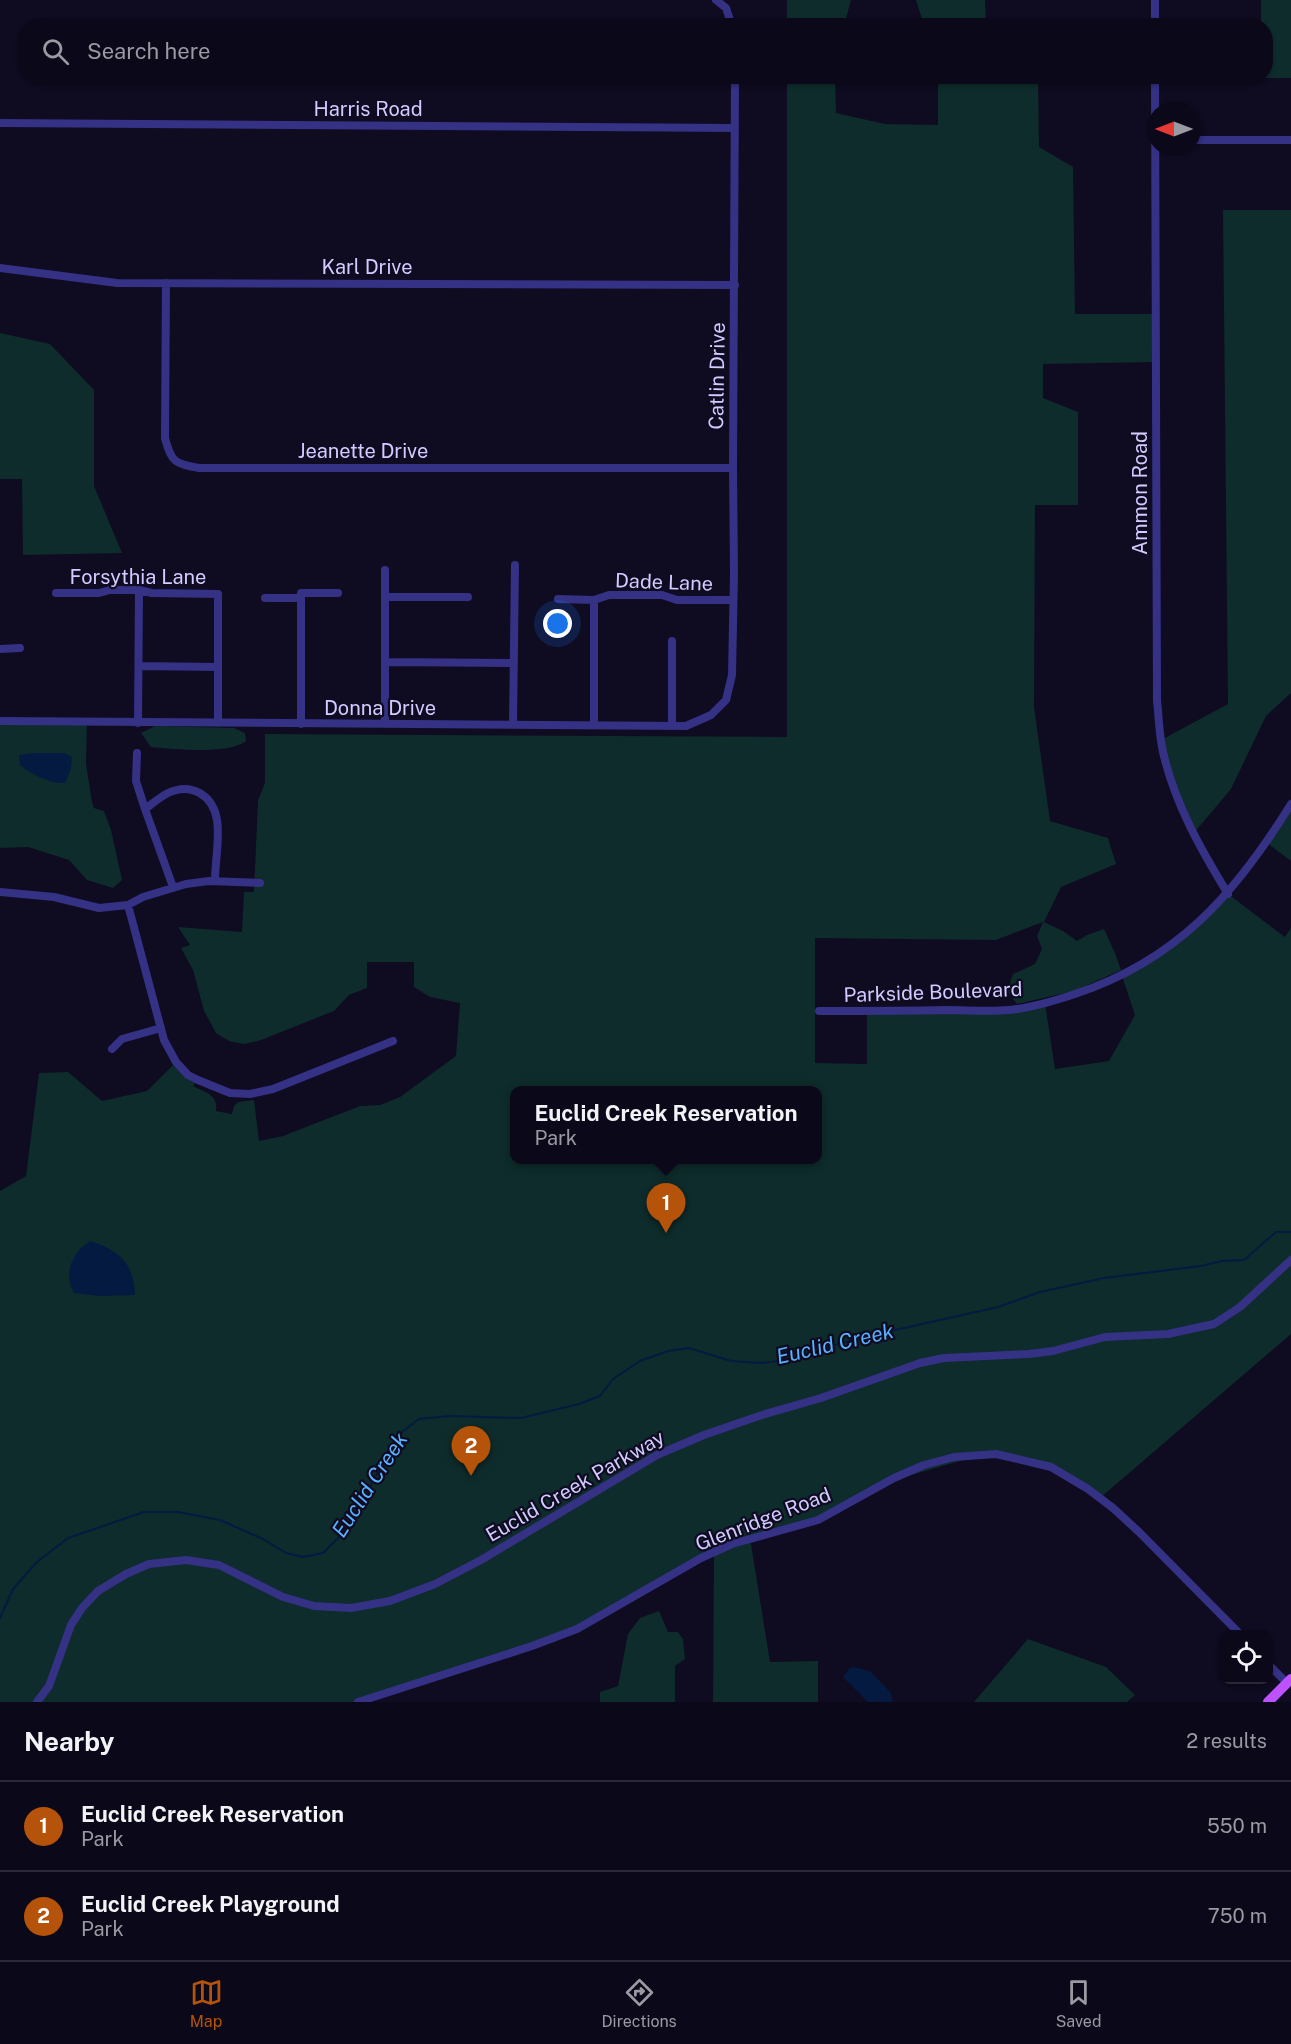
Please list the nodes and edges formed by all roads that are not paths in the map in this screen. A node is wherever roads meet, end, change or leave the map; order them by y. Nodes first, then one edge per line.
1 (716, 0) edge
2 (1155, 0) edge
3 (729, 18) edge
4 (1155, 18) edge
5 (735, 84) edge
6 (1155, 84) edge
7 (1155, 102) edge
8 (0, 123) edge
9 (735, 128) junction
10 (1201, 140) edge
11 (1291, 140) edge
12 (1156, 156) edge
13 (0, 268) edge
14 (166, 283) junction
15 (735, 285) junction
16 (733, 468) junction
17 (516, 565) dead end
18 (386, 570) dead end
19 (139, 590) junction
20 (56, 592) dead end
21 (338, 592) dead end
22 (385, 597) junction
23 (468, 597) dead end
24 (266, 598) dead end
25 (300, 598) junction
26 (558, 599) dead end
27 (594, 600) junction
28 (733, 600) junction
29 (672, 641) dead end
30 (20, 648) dead end
31 (0, 649) edge
32 (385, 662) junction
33 (514, 663) junction
34 (139, 666) junction
35 (218, 667) junction
36 (732, 675) joint
37 (0, 721) edge
38 (138, 723) junction
39 (218, 723) junction
40 (300, 724) junction
41 (385, 724) junction
42 (513, 725) junction
43 (594, 725) junction
44 (672, 725) junction
45 (137, 753) dead end
46 (1291, 804) edge
47 (145, 809) junction
48 (215, 881) junction
49 (260, 883) dead end
50 (173, 887) junction
51 (0, 892) edge
52 (1228, 894) junction
53 (128, 905) junction
54 (819, 1011) dead end
55 (161, 1028) junction
56 (393, 1041) dead end
57 (112, 1049) dead end
58 (1291, 1260) edge
59 (1235, 1630) edge
60 (1273, 1667) edge
61 (1289, 1681) edge
62 (37, 1702) edge
63 (358, 1702) edge
64 (1268, 1702) edge

1 - 3 street
2 - 4 street
5 - 9 street, Catlin Drive
6 - 7 street, Ammon Road
8 - 9 street, Harris Road
9 - 15 street, Catlin Drive
10 - 11 street
12 - 52 street, Ammon Road
13 - 14 street, Karl Drive
14 - 15 street, Karl Drive
14 - 16 street, Jeanette Drive
15 - 16 street, Catlin Drive
16 - 28 street, Catlin Drive
17 - 33 street
18 - 22 street
19 - 20 street, Forsythia Lane
19 - 34 street
19 - 35 street, Forsythia Lane
21 - 25 street
22 - 23 street
22 - 32 street
24 - 25 street
25 - 40 street
26 - 27 street, Dade Lane
27 - 28 street, Dade Lane
27 - 43 street
28 - 36 street, Catlin Drive
29 - 44 street
30 - 31 street
32 - 33 street
32 - 41 street
33 - 42 street
34 - 35 street
34 - 38 street
35 - 39 street
36 - 44 street, Donna Drive
37 - 38 street, Donna Drive
38 - 39 street, Donna Drive
39 - 40 street, Donna Drive
40 - 41 street, Donna Drive
41 - 42 street, Donna Drive
42 - 43 street, Donna Drive
43 - 44 street, Donna Drive
45 - 47 street
46 - 52 street, Parkside Boulevard
47 - 48 street
47 - 50 street
48 - 49 street
48 - 50 street
50 - 53 street
51 - 53 street
52 - 54 street, Parkside Boulevard
53 - 55 street
55 - 56 street
55 - 57 street
58 - 62 street, Euclid Creek Parkway
59 - 63 street, Glenridge Road
60 - 61 street
61 - 64 main road

